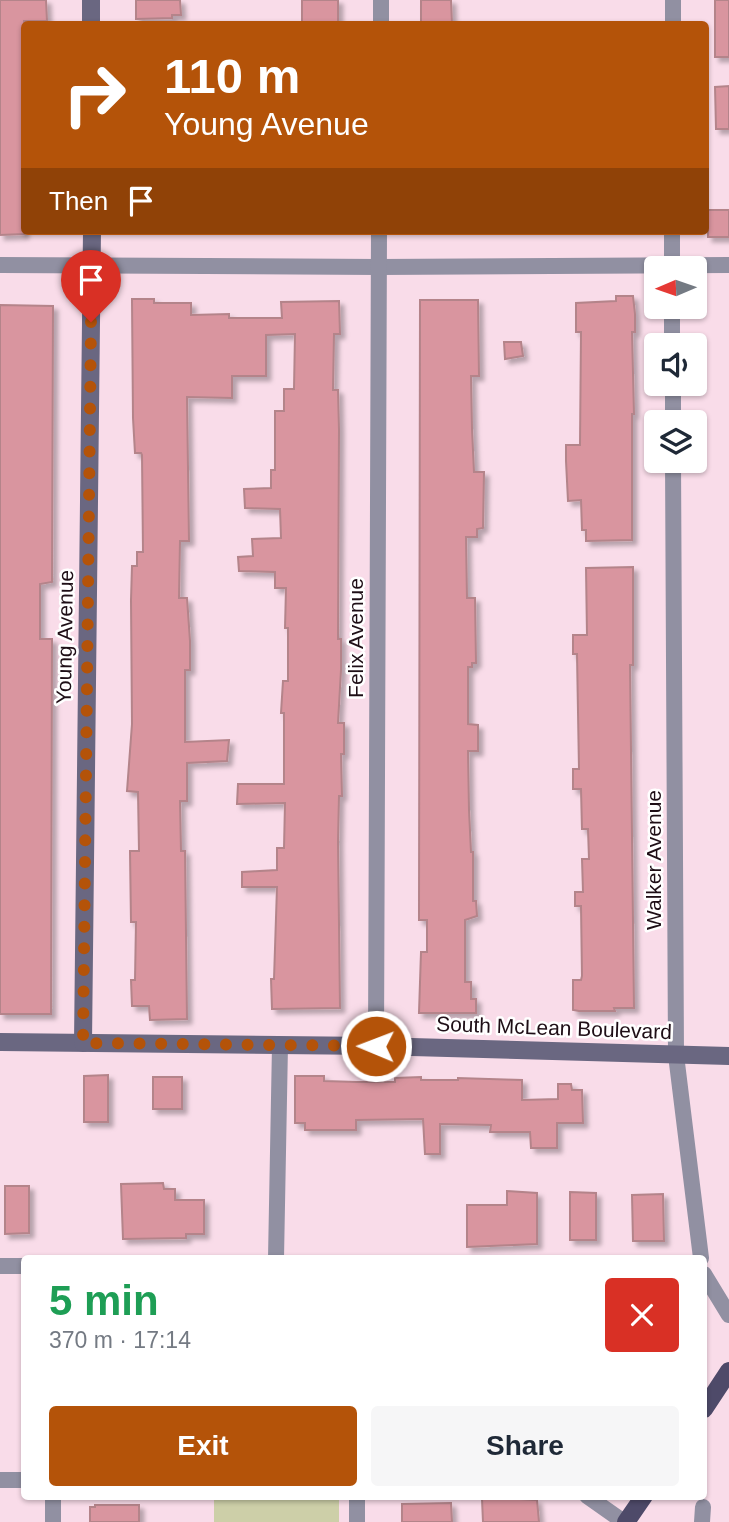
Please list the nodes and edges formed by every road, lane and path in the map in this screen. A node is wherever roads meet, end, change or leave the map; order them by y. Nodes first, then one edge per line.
1 (91, 0) edge
2 (381, 0) edge
3 (673, 0) edge
4 (91, 21) edge
5 (381, 21) edge
6 (673, 21) edge
7 (92, 235) edge
8 (379, 235) edge
9 (672, 235) edge
10 (672, 256) edge
11 (0, 265) edge
12 (729, 265) edge
13 (92, 266) junction
14 (707, 266) edge
15 (379, 267) junction
16 (644, 267) edge
17 (673, 473) edge
18 (0, 1042) edge
19 (83, 1043) junction
20 (280, 1045) junction
21 (376, 1046) junction
22 (676, 1055) junction
23 (729, 1056) edge
24 (276, 1255) edge
25 (701, 1255) edge
26 (0, 1266) edge
27 (21, 1266) edge
28 (707, 1279) edge
29 (729, 1315) edge
30 (729, 1371) edge
31 (707, 1404) edge
32 (0, 1480) edge
33 (21, 1480) edge
34 (53, 1500) edge
35 (357, 1500) edge
36 (593, 1500) edge
37 (641, 1500) edge
38 (53, 1522) edge
39 (357, 1522) edge
40 (625, 1522) edge

1 - 4 street
2 - 5 street
3 - 6 street
7 - 13 street, Young Avenue
8 - 15 street, Felix Avenue
9 - 10 street
11 - 13 street
12 - 14 street
13 - 15 street
13 - 19 street, Young Avenue
15 - 16 street
15 - 21 street, Felix Avenue
17 - 22 street, Walker Avenue
18 - 19 street, South McLean Boulevard
19 - 20 street, South McLean Boulevard
20 - 21 street, South McLean Boulevard
20 - 24 street
21 - 22 street, South McLean Boulevard
22 - 23 street, South McLean Boulevard
22 - 25 street, Walker Avenue
26 - 27 street
28 - 29 street
30 - 31 main road
32 - 33 street
34 - 38 street
35 - 39 street
36 - 40 street
37 - 40 main road

